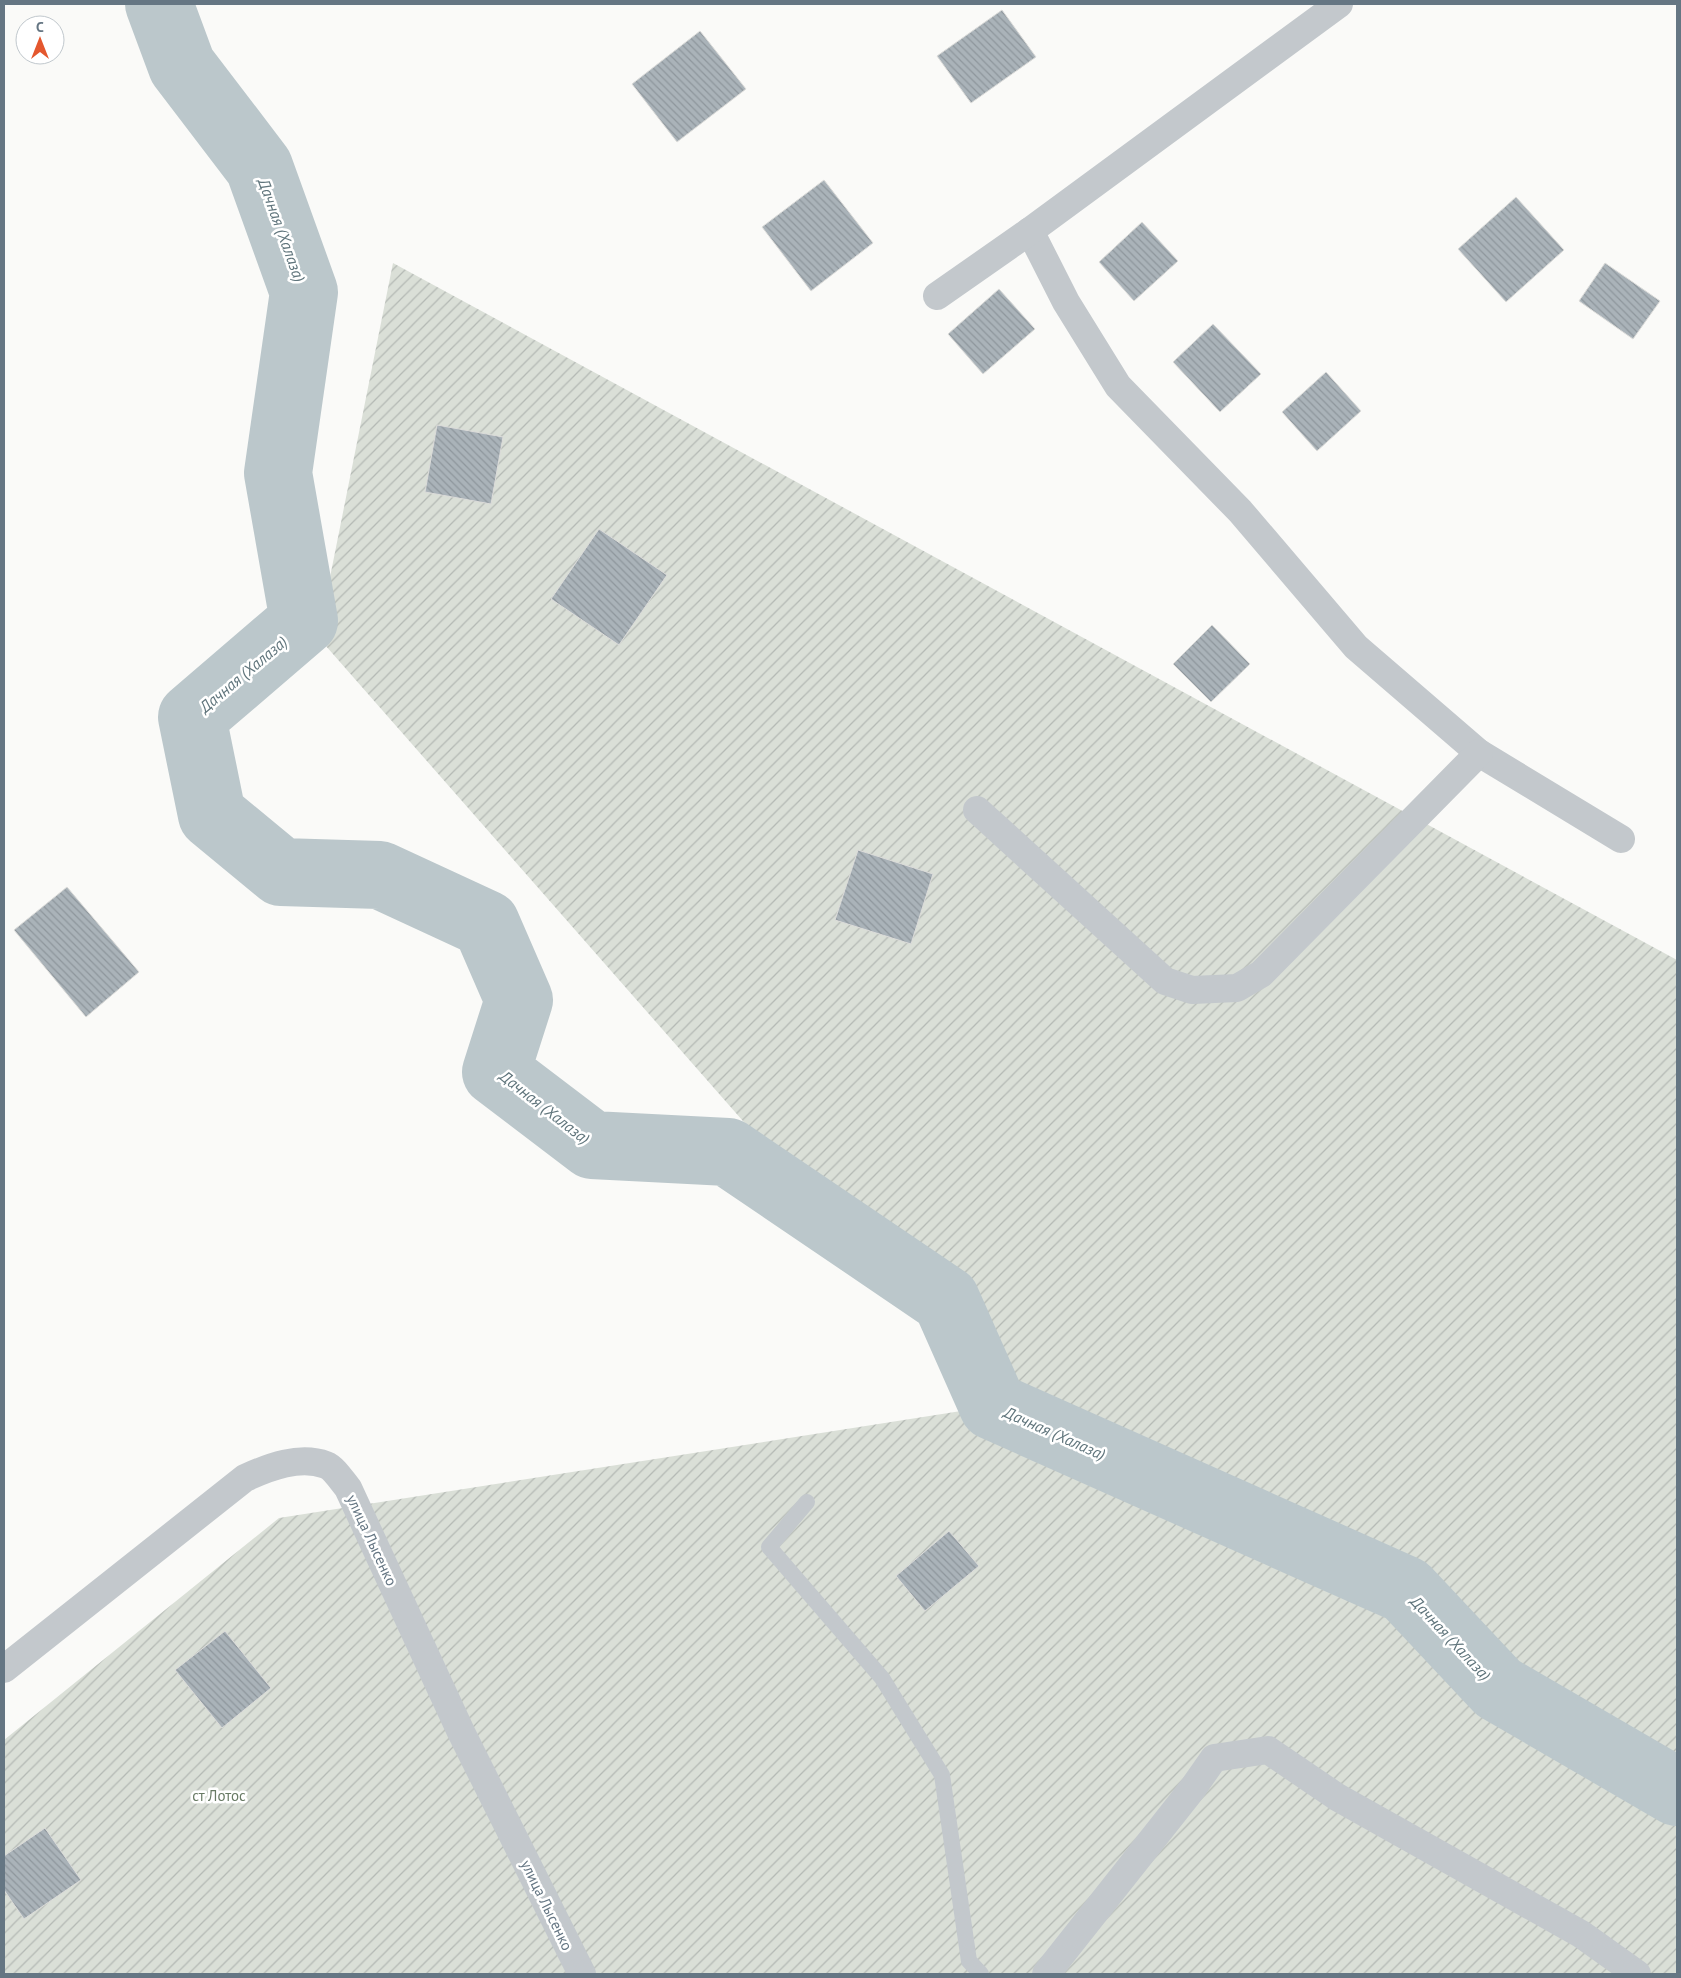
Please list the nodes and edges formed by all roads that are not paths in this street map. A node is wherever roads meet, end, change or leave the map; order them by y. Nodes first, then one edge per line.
1 (1339, 4) edge
2 (1030, 231) junction
3 (937, 296) dead end
4 (1479, 753) junction
5 (977, 810) dead end
6 (1621, 839) dead end
7 (807, 1502) dead end
8 (4, 1669) edge
9 (582, 1974) edge
10 (981, 1974) edge
11 (1046, 1974) edge
12 (1637, 1974) edge

1 - 2 street
2 - 3 street
2 - 4 street
4 - 5 street
4 - 6 street
7 - 10 lane
8 - 9 street, улица Лысенко
11 - 12 street

